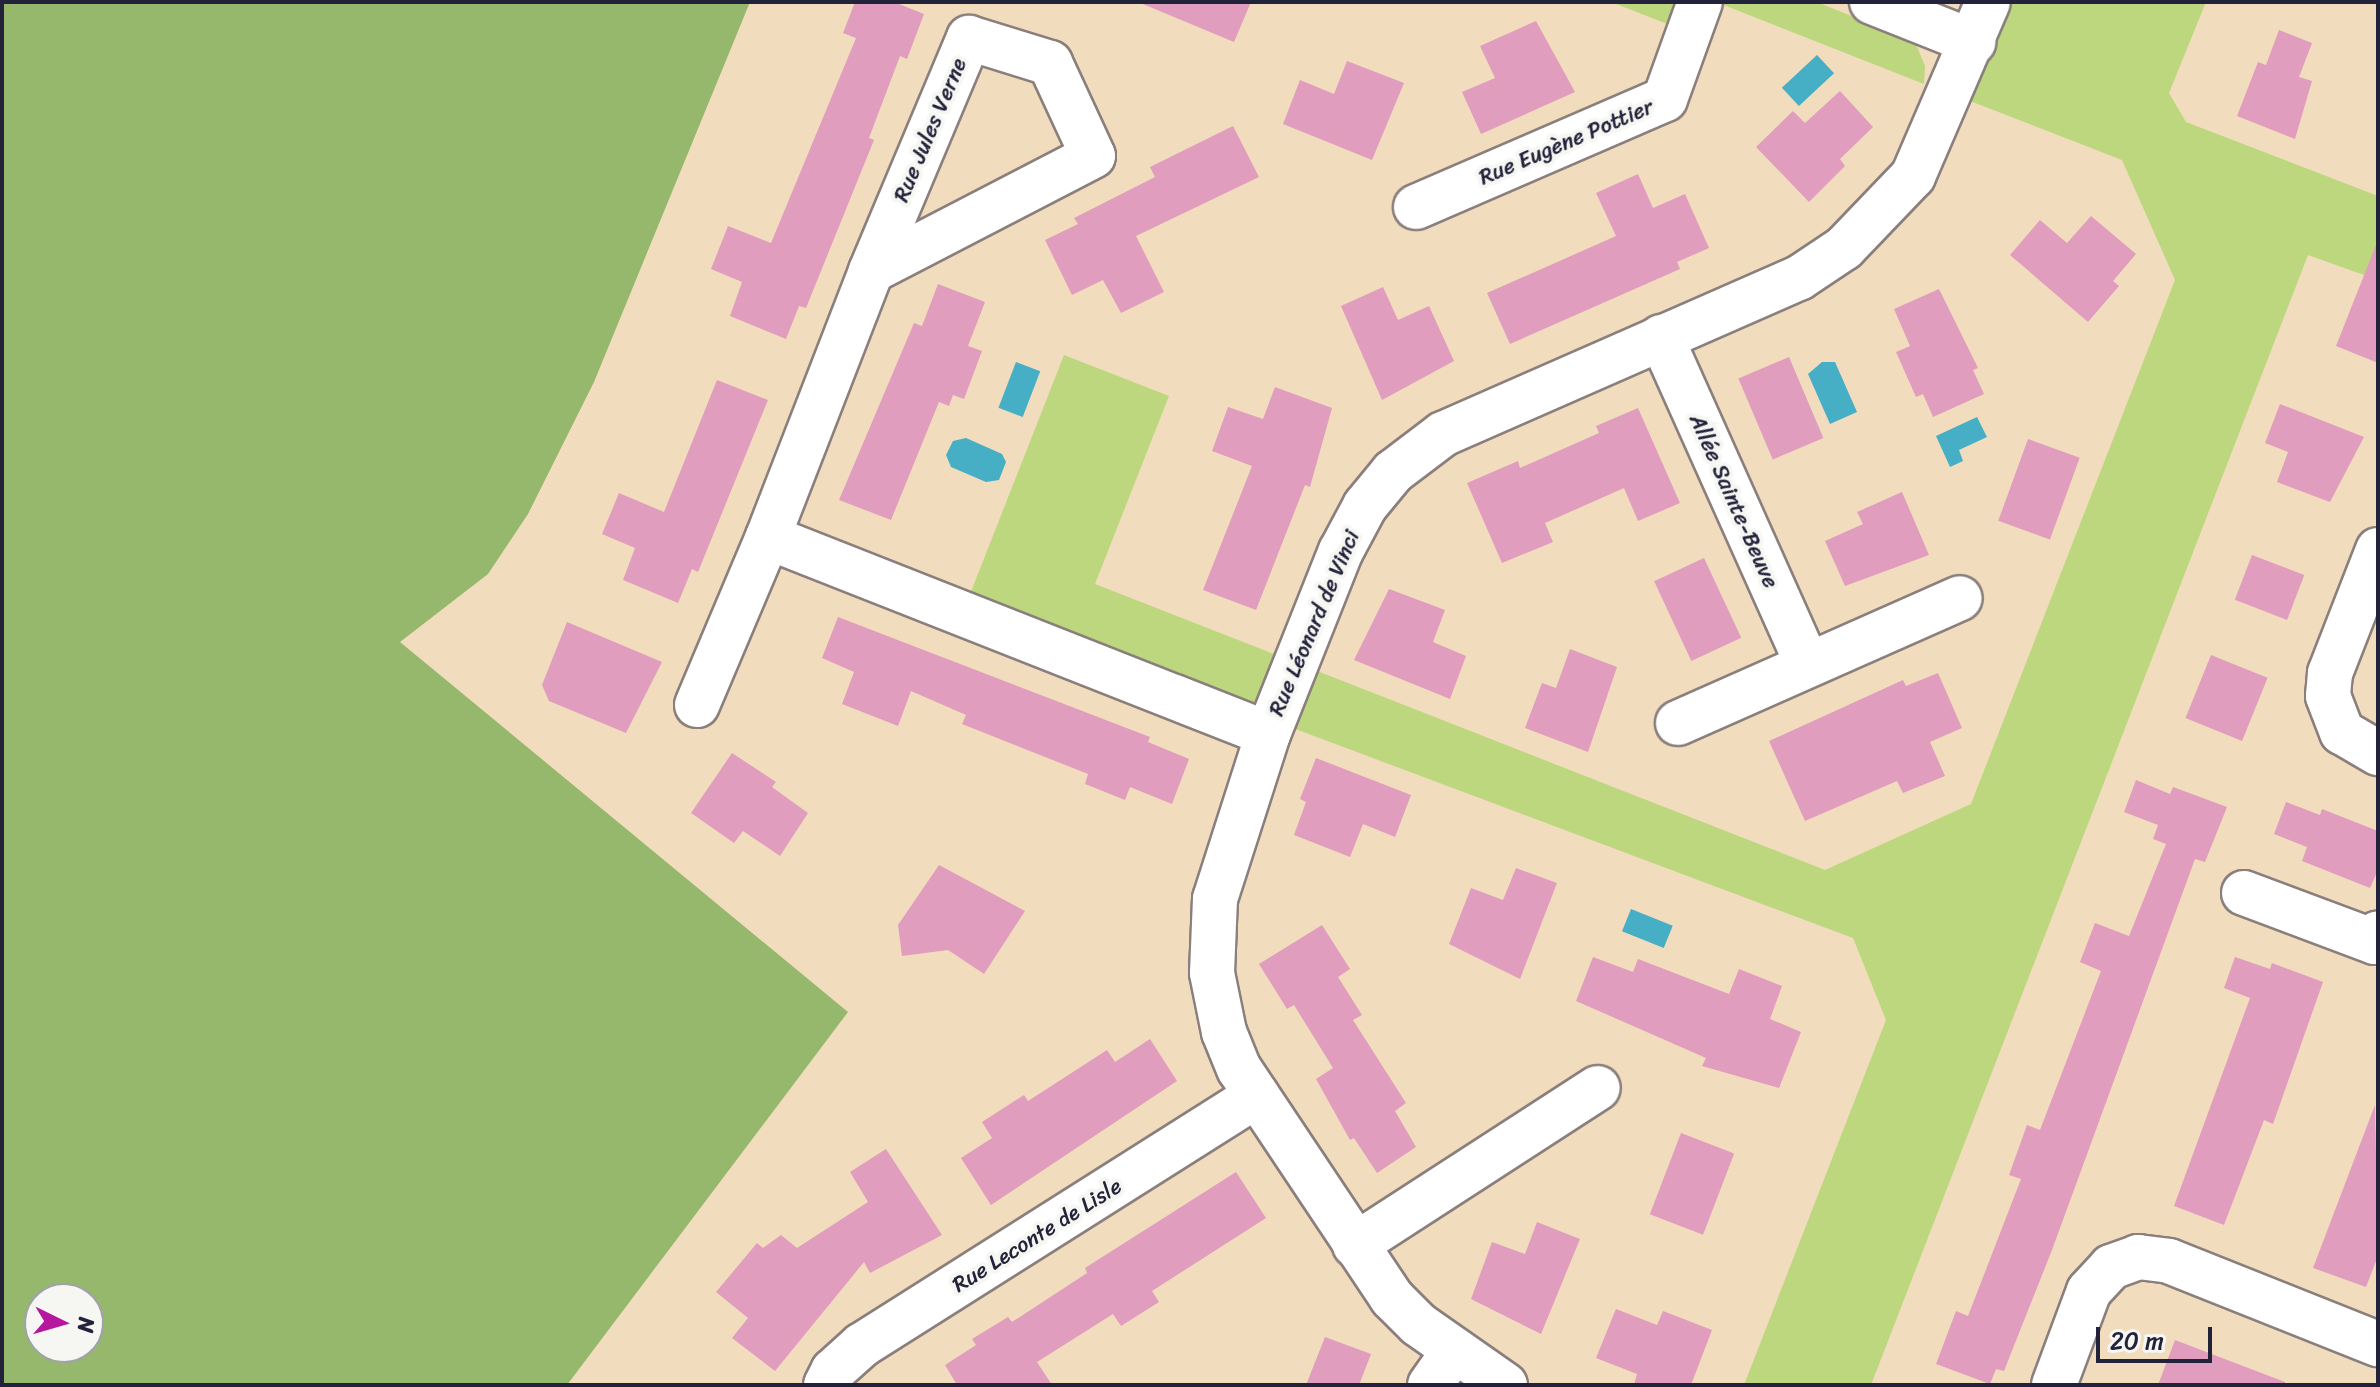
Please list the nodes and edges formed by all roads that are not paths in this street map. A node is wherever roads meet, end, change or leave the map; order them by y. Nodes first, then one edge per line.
1 (1700, 2) edge
2 (1872, 2) edge
3 (1981, 22) edge
4 (1416, 207) dead end
5 (871, 271) junction
6 (1661, 337) junction
7 (768, 537) junction
8 (2378, 550) edge
9 (1960, 598) dead end
10 (1807, 664) junction
11 (697, 705) dead end
12 (1678, 723) dead end
13 (1268, 734) junction
14 (2378, 753) edge
15 (2244, 893) dead end
16 (2378, 933) edge
17 (1598, 1088) dead end
18 (1257, 1095) junction
19 (1355, 1245) junction
20 (2378, 1344) edge
21 (1442, 1368) edge
22 (826, 1385) edge
23 (1505, 1385) edge
24 (2054, 1385) edge

1 - 4 street, Rue Eugène Pottier
2 - 3 street
3 - 6 street, Rue Léonard de Vinci
5 - 5 street, Rue Jules Verne
5 - 7 street, Rue Jules Verne
6 - 10 street, Allée Sainte-Beuve
6 - 13 street, Rue Léonard de Vinci
7 - 11 street, Rue Jules Verne
7 - 13 street
8 - 14 street
9 - 10 street
10 - 12 street
13 - 18 street, Rue Léonard de Vinci
15 - 16 street
17 - 19 street
18 - 19 street, Rue Léonard de Vinci
18 - 22 street, Rue Leconte de Lisle
19 - 21 street, Rue Léonard de Vinci
20 - 24 street
21 - 23 street, Rue Léonard de Vinci

